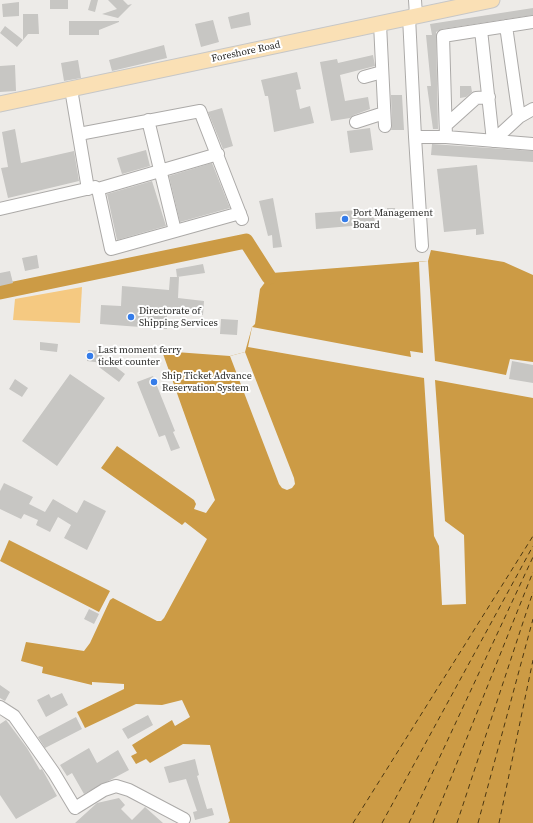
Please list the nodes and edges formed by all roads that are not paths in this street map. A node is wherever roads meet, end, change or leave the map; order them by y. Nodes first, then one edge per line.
1 (415, 0) edge
2 (492, 0) edge
3 (413, 16) junction
4 (533, 22) edge
5 (380, 24) junction
6 (506, 26) junction
7 (481, 30) junction
8 (382, 72) junction
9 (364, 77) dead end
10 (71, 89) junction
11 (489, 97) junction
12 (0, 104) edge
13 (533, 110) edge
14 (384, 113) junction
15 (519, 117) junction
16 (148, 120) junction
17 (356, 122) dead end
18 (385, 126) dead end
19 (446, 131) junction
20 (79, 134) junction
21 (415, 137) junction
22 (493, 141) junction
23 (533, 144) edge
24 (218, 154) junction
25 (162, 170) junction
26 (93, 189) junction
27 (0, 209) edge
28 (175, 231) junction
29 (422, 246) dead end
30 (0, 707) edge
31 (184, 818) dead end

1 - 3 street
2 - 3 main road, Foreshore Road
3 - 5 main road, Foreshore Road
3 - 21 street
4 - 6 street
5 - 8 street
5 - 10 main road, Foreshore Road
6 - 7 street
6 - 15 street
7 - 11 street
7 - 19 street
8 - 9 street
8 - 14 street
10 - 12 main road, Foreshore Road
10 - 20 street
11 - 19 street
11 - 22 street
13 - 15 street
14 - 17 street
14 - 18 street
15 - 22 street
16 - 20 street
16 - 24 street
16 - 25 street
19 - 21 street
19 - 22 street
20 - 26 street
21 - 29 street
22 - 23 street
24 - 25 street
24 - 28 street
25 - 26 street
25 - 28 street
26 - 27 street
26 - 28 street
30 - 31 street

